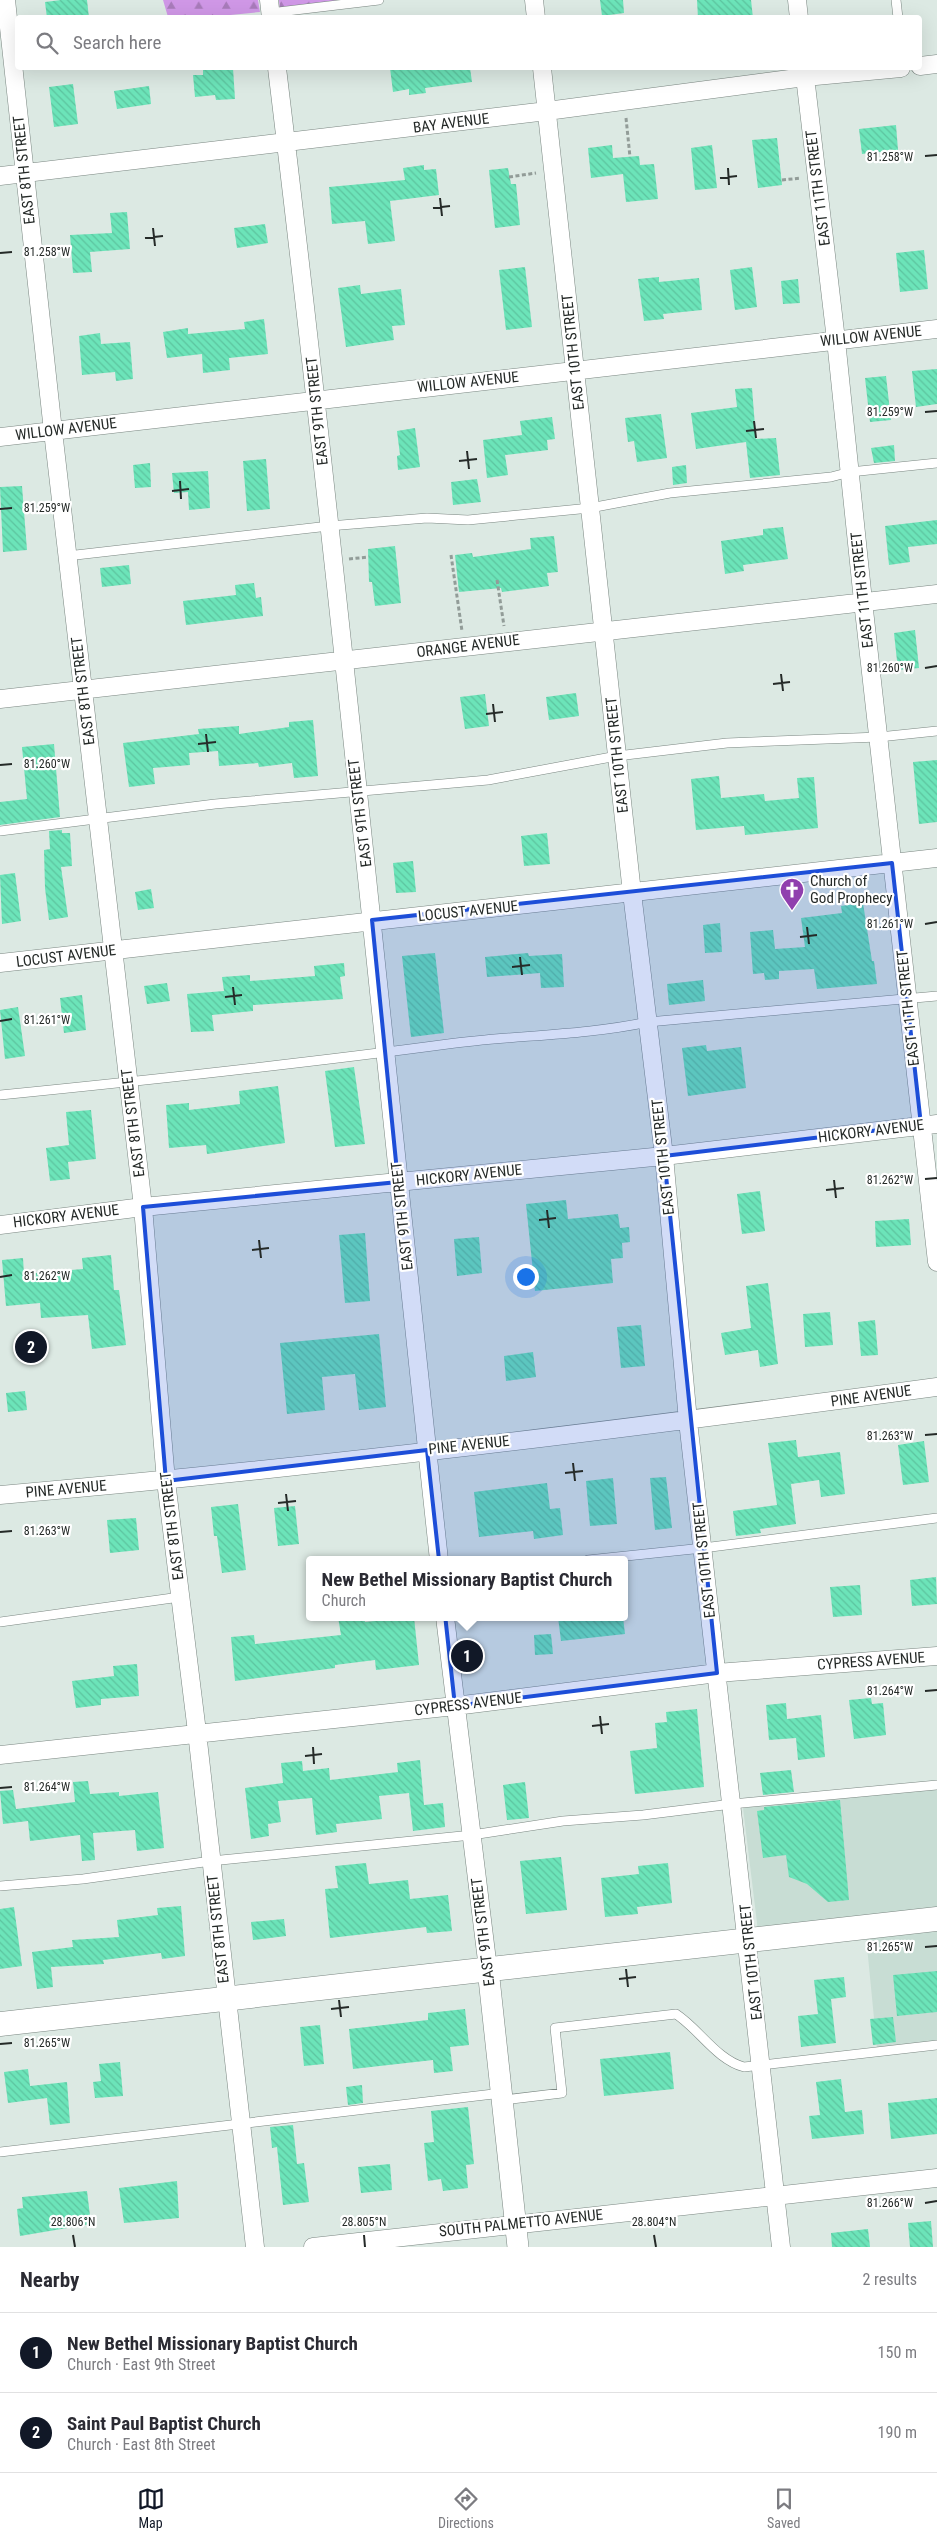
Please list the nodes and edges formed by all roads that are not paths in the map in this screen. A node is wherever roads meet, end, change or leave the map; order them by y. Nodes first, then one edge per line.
1 (6, 0) edge
2 (379, 0) edge
3 (534, 0) edge
4 (797, 0) edge
5 (896, 0) edge
6 (270, 10) edge
7 (536, 15) edge
8 (799, 15) edge
9 (898, 15) edge
10 (5, 44) edge
11 (937, 64) edge
12 (922, 66) edge
13 (277, 70) edge
14 (542, 70) edge
15 (853, 70) edge
16 (805, 72) edge
17 (547, 111) junction
18 (286, 143) junction
19 (24, 173) junction
20 (0, 176) edge
21 (937, 329) edge
22 (836, 340) junction
23 (574, 370) junction
24 (317, 400) junction
25 (53, 431) junction
26 (0, 437) edge
27 (937, 462) edge
28 (850, 472) junction
29 (590, 508) junction
30 (329, 526) junction
31 (67, 556) junction
32 (937, 594) edge
33 (863, 601) junction
34 (603, 631) junction
35 (342, 661) junction
36 (82, 689) junction
37 (0, 699) edge
38 (937, 731) edge
39 (878, 736) junction
40 (617, 756) junction
41 (358, 792) junction
42 (97, 819) junction
43 (0, 831) edge
44 (937, 858) edge
45 (892, 863) junction
46 (632, 894) junction
47 (372, 920) junction
48 (112, 951) junction
49 (0, 963) edge
50 (937, 996) edge
51 (908, 1000) junction
52 (648, 1022) junction
53 (386, 1053) junction
54 (128, 1082) junction
55 (0, 1095) edge
56 (929, 1125) edge
57 (664, 1156) junction
58 (398, 1182) junction
59 (143, 1207) junction
60 (0, 1225) edge
61 (937, 1262) edge
62 (937, 1387) edge
63 (688, 1421) junction
64 (427, 1450) junction
65 (166, 1481) junction
66 (0, 1495) edge
67 (937, 1518) edge
68 (703, 1548) junction
69 (439, 1556) edge
70 (626, 1556) edge
71 (180, 1597) junction
72 (446, 1621) edge
73 (0, 1622) edge
74 (937, 1656) edge
75 (717, 1673) junction
76 (455, 1706) junction
77 (197, 1732) junction
78 (0, 1755) edge
79 (937, 1785) edge
80 (732, 1804) junction
81 (472, 1835) junction
82 (211, 1861) junction
83 (0, 1886) edge
84 (937, 1919) edge
85 (749, 1941) junction
86 (488, 1969) junction
87 (225, 1997) junction
88 (0, 2024) edge
89 (937, 2045) edge
90 (762, 2066) junction
91 (502, 2097) junction
92 (240, 2122) junction
93 (0, 2152) edge
94 (937, 2178) edge
95 (776, 2197) junction
96 (516, 2223) junction
97 (255, 2247) edge
98 (313, 2247) edge
99 (518, 2247) edge
100 (782, 2247) edge

1 - 10 street, EAST 8TH STREET
2 - 6 lane
3 - 7 street
4 - 8 street
5 - 9 lane
10 - 19 street, EAST 8TH STREET
11 - 12 street
13 - 18 street, EAST 9TH STREET
14 - 17 street, EAST 10TH STREET
15 - 16 street, BAY AVENUE
16 - 17 street, BAY AVENUE
16 - 22 street, EAST 11TH STREET
17 - 18 street, BAY AVENUE
17 - 23 street, EAST 10TH STREET
18 - 19 street, BAY AVENUE
18 - 24 street, EAST 9TH STREET
19 - 20 street, BAY AVENUE
19 - 25 street, EAST 8TH STREET
21 - 22 street, WILLOW AVENUE
22 - 23 street, WILLOW AVENUE
22 - 28 street, EAST 11TH STREET
23 - 24 street, WILLOW AVENUE
23 - 29 street, EAST 10TH STREET
24 - 25 street, WILLOW AVENUE
24 - 30 street, EAST 9TH STREET
25 - 26 street, WILLOW AVENUE
25 - 31 street, EAST 8TH STREET
27 - 28 lane
28 - 29 lane
28 - 33 street, EAST 11TH STREET
29 - 30 lane
29 - 34 street, EAST 10TH STREET
30 - 31 lane
30 - 35 street, EAST 9TH STREET
31 - 36 street, EAST 8TH STREET
32 - 33 street, ORANGE AVENUE
33 - 34 street, ORANGE AVENUE
33 - 39 street, EAST 11TH STREET
34 - 35 street, ORANGE AVENUE
34 - 40 street, EAST 10TH STREET
35 - 36 street, ORANGE AVENUE
35 - 41 street, EAST 9TH STREET
36 - 37 street, ORANGE AVENUE
36 - 42 street, EAST 8TH STREET
38 - 39 lane
39 - 40 lane
39 - 45 street, EAST 11TH STREET
40 - 41 lane
40 - 46 street, EAST 10TH STREET
41 - 42 lane
41 - 47 street, EAST 9TH STREET
42 - 43 lane
42 - 48 street, EAST 8TH STREET
44 - 45 street, LOCUST AVENUE
45 - 46 street, LOCUST AVENUE
45 - 51 street, EAST 11TH STREET
46 - 47 street, LOCUST AVENUE
46 - 52 street, EAST 10TH STREET
47 - 48 street, LOCUST AVENUE
47 - 53 street, EAST 9TH STREET
48 - 49 street, LOCUST AVENUE
48 - 54 street, EAST 8TH STREET
50 - 51 lane
51 - 52 lane
51 - 56 street, EAST 11TH STREET
52 - 53 lane
52 - 57 street, EAST 10TH STREET
53 - 54 lane
53 - 58 street, EAST 9TH STREET
54 - 55 lane
54 - 59 street, EAST 8TH STREET
56 - 57 street, HICKORY AVENUE
56 - 61 street, EAST 11TH STREET
57 - 58 street, HICKORY AVENUE
57 - 63 street, EAST 10TH STREET
58 - 59 street, HICKORY AVENUE
58 - 64 street, EAST 9TH STREET
59 - 60 street, HICKORY AVENUE
59 - 65 street, EAST 8TH STREET
62 - 63 street, PINE AVENUE
63 - 64 street, PINE AVENUE
63 - 68 street, EAST 10TH STREET
64 - 65 street, PINE AVENUE
64 - 69 street, EAST 9TH STREET
65 - 66 street, PINE AVENUE
65 - 71 street, EAST 8TH STREET
67 - 68 lane
68 - 70 lane
68 - 75 street, EAST 10TH STREET
71 - 73 lane
71 - 77 street, EAST 8TH STREET
72 - 76 street, EAST 9TH STREET
74 - 75 street, CYPRESS AVENUE
75 - 76 street, CYPRESS AVENUE
75 - 80 street, EAST 10TH STREET
76 - 77 street, CYPRESS AVENUE
76 - 81 street, EAST 9TH STREET
77 - 78 street, CYPRESS AVENUE
77 - 82 street, EAST 8TH STREET
79 - 80 lane
80 - 81 lane
80 - 85 street, EAST 10TH STREET
81 - 82 lane
81 - 86 street, EAST 9TH STREET
82 - 83 lane
82 - 87 street, EAST 8TH STREET
84 - 85 main road
85 - 86 main road
85 - 90 street, EAST 10TH STREET
86 - 87 main road
86 - 91 street, EAST 9TH STREET
87 - 88 main road
87 - 92 street, EAST 8TH STREET
89 - 90 lane
90 - 91 lane
90 - 95 street, EAST 10TH STREET
91 - 92 lane
91 - 96 street, EAST 9TH STREET
92 - 93 lane
92 - 97 street, EAST 8TH STREET
94 - 95 street, SOUTH PALMETTO AVENUE
95 - 96 street, SOUTH PALMETTO AVENUE
95 - 100 street, EAST 10TH STREET
96 - 98 street, SOUTH PALMETTO AVENUE
96 - 99 street, EAST 9TH STREET

